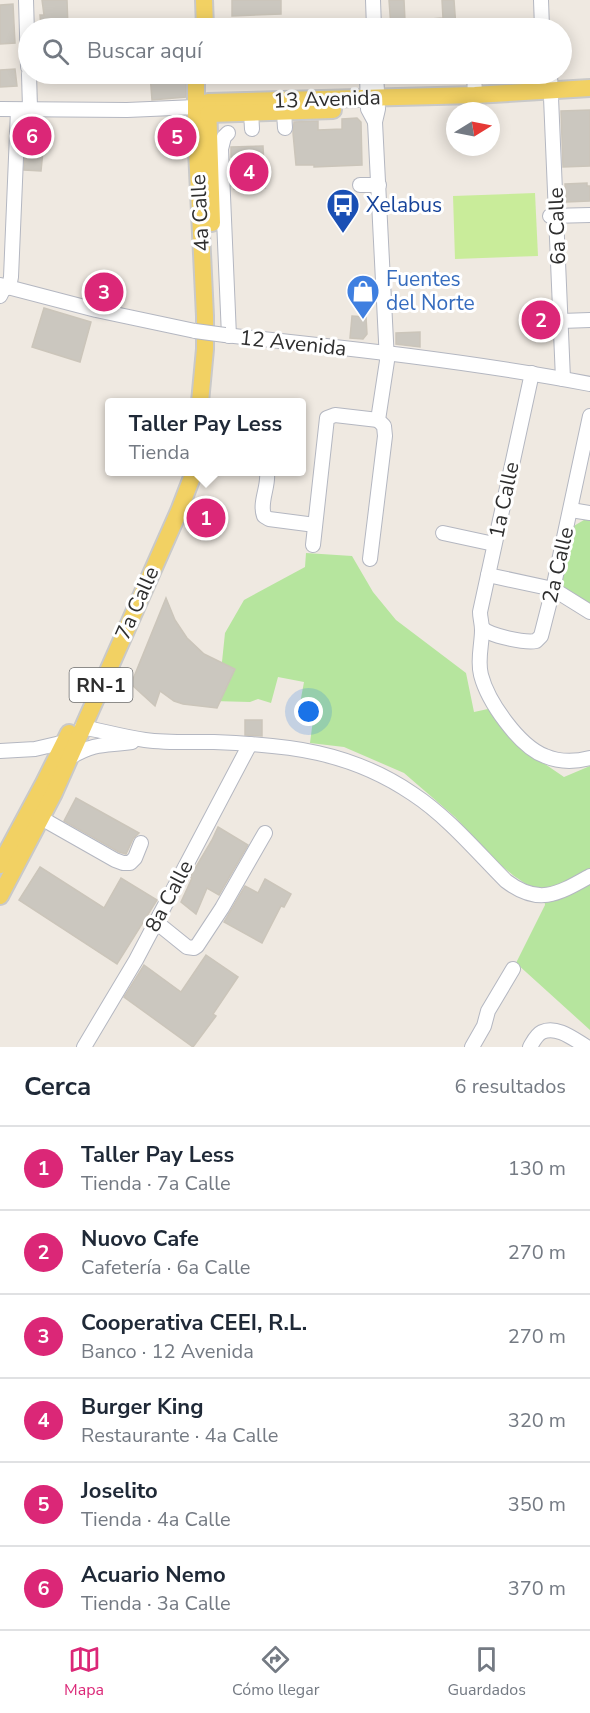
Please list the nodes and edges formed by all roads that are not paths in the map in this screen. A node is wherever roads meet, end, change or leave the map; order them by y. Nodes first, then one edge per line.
1 (26, 0) edge
2 (193, 0) edge
3 (204, 0) edge
4 (364, 0) edge
5 (373, 0) edge
6 (541, 0) edge
7 (548, 0) edge
8 (27, 18) edge
9 (194, 18) edge
10 (205, 18) edge
11 (365, 18) edge
12 (374, 18) edge
13 (542, 18) edge
14 (549, 18) edge
15 (28, 84) edge
16 (198, 84) edge
17 (206, 84) edge
18 (369, 84) edge
19 (375, 84) edge
20 (474, 84) edge
21 (548, 88) edge
22 (590, 88) edge
23 (475, 95) junction
24 (590, 98) edge
25 (373, 107) junction
26 (204, 108) junction
27 (0, 109) edge
28 (24, 109) junction
29 (228, 133) dead end
30 (360, 185) dead end
31 (379, 185) junction
32 (590, 214) edge
33 (553, 216) junction
34 (555, 277) junction
35 (3, 289) edge
36 (210, 316) junction
37 (590, 320) edge
38 (561, 321) junction
39 (227, 335) junction
40 (386, 353) junction
41 (532, 373) junction
42 (559, 378) junction
43 (590, 384) edge
44 (200, 398) edge
45 (212, 398) edge
46 (590, 416) edge
47 (378, 420) junction
48 (182, 476) edge
49 (192, 476) edge
50 (267, 476) edge
51 (571, 510) junction
52 (590, 513) edge
53 (315, 525) junction
54 (443, 533) dead end
55 (494, 544) junction
56 (313, 545) dead end
57 (369, 559) dead end
58 (488, 575) junction
59 (553, 589) junction
60 (590, 612) edge
61 (482, 628) junction
62 (82, 727) junction
63 (147, 740) junction
64 (250, 744) junction
65 (68, 749) junction
66 (0, 750) edge
67 (590, 758) edge
68 (41, 818) junction
69 (265, 833) dead end
70 (141, 843) dead end
71 (0, 865) edge
72 (590, 876) edge
73 (0, 896) edge
74 (156, 922) junction
75 (513, 969) dead end
76 (84, 1047) edge
77 (472, 1047) edge
78 (530, 1047) edge
79 (587, 1047) edge

1 - 8 street
2 - 9 main road
3 - 10 main road
4 - 11 street
5 - 12 street
6 - 13 street
7 - 14 street
15 - 28 street
16 - 26 main road, 4a Calle
17 - 26 main road, 4a Calle
18 - 25 street
19 - 25 street
20 - 23 street
21 - 22 main road, 13 Avenida
21 - 23 main road, 13 Avenida
21 - 24 main road, 13 Avenida
21 - 25 main road, 13 Avenida
21 - 33 street, 6a Calle
23 - 25 main road, 13 Avenida
25 - 26 main road, 13 Avenida
25 - 26 main road, 13 Avenida
25 - 31 street
26 - 28 street, 13 Avenida
26 - 36 main road, 4a Calle
27 - 28 street, 13 Avenida
28 - 35 street
29 - 39 street
30 - 31 street
31 - 40 street
32 - 33 street
33 - 34 street, 6a Calle
34 - 38 street, 6a Calle
34 - 42 street, 6a Calle
35 - 39 street, 12 Avenida, bridge
36 - 44 main road
36 - 45 main road
37 - 38 street
38 - 42 street, 6a Calle
39 - 40 street, 12 Avenida
40 - 41 street, 12 Avenida
40 - 47 street
41 - 42 street, 12 Avenida
41 - 55 street, 1a Calle
42 - 43 street, 12 Avenida
46 - 51 street, 2a Calle
47 - 53 street
47 - 57 street
48 - 65 main road, 7a Calle / RN-1
49 - 62 main road, 7a Calle / RN-1
50 - 53 street
51 - 52 street
51 - 59 street, 2a Calle
53 - 56 street
54 - 55 street
55 - 58 street, 1a Calle
58 - 59 street
58 - 61 street, 1a Calle
59 - 60 street
59 - 61 street, 2a Calle
61 - 67 street, 1a Calle
62 - 63 street
62 - 65 main road, 7a Calle / RN-1
63 - 64 street
63 - 65 street
64 - 72 street
64 - 74 street, 8a Calle
65 - 66 street
65 - 68 main road, 7a Calle / RN-1
65 - 71 main road, 7a Calle / RN-1
68 - 70 street
68 - 73 main road, 7a Calle / RN-1
69 - 74 street
74 - 76 street, 8a Calle
75 - 77 street
78 - 79 street

